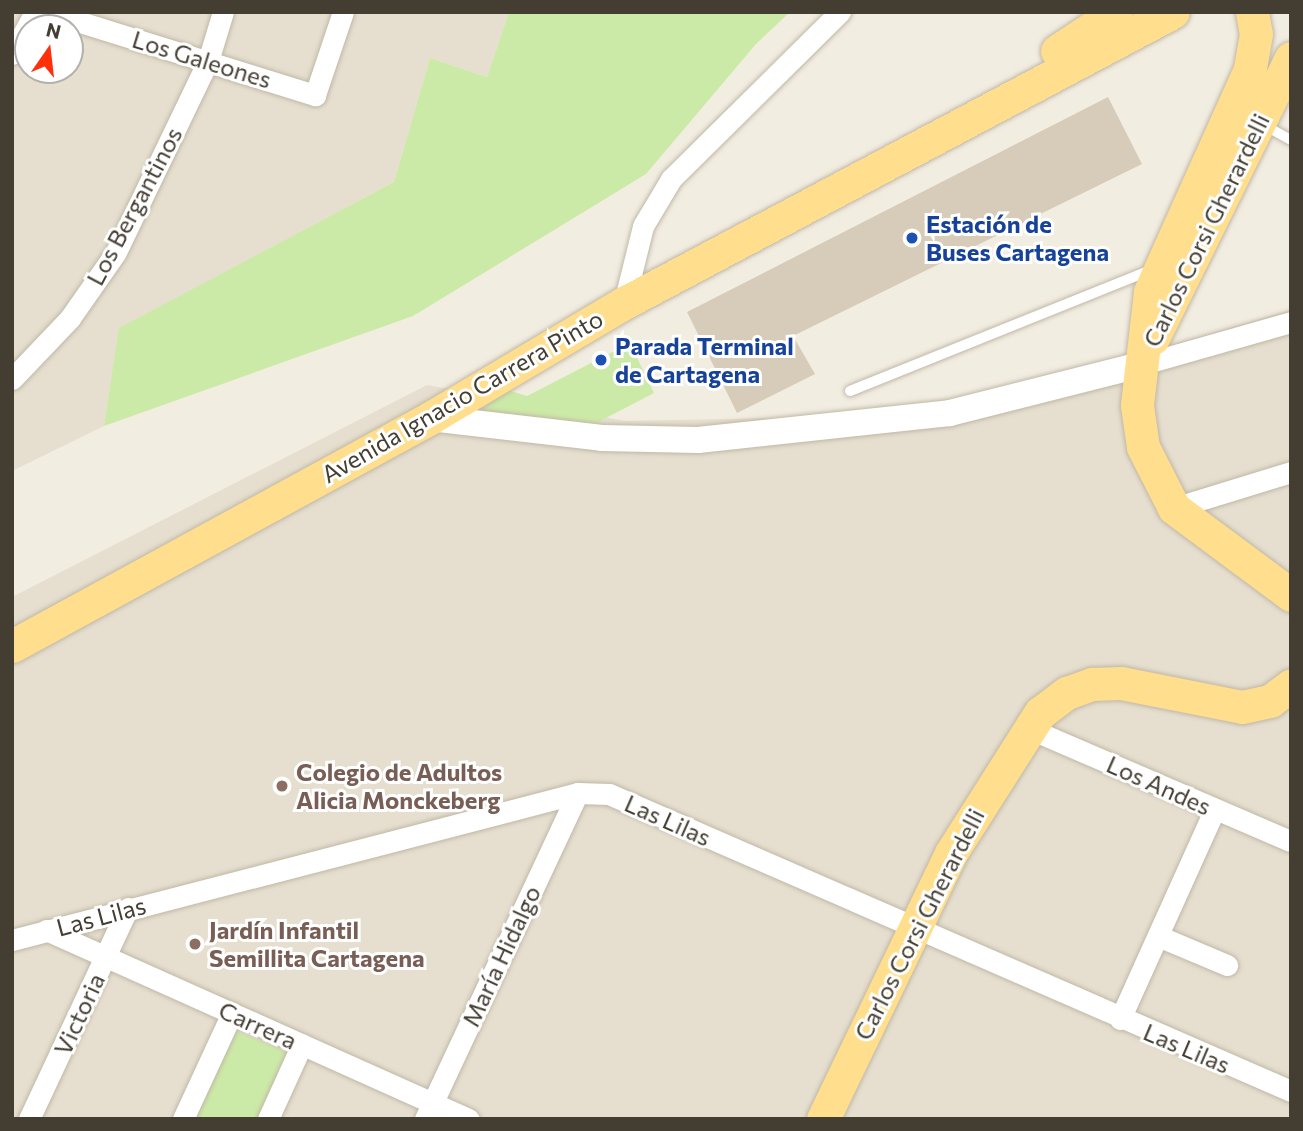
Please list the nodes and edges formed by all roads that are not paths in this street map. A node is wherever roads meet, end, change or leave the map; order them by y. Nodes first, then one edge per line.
1 (35, 12) edge
2 (48, 12) edge
3 (223, 12) edge
4 (343, 12) edge
5 (840, 12) edge
6 (1116, 12) edge
7 (1173, 12) edge
8 (1252, 12) edge
9 (12, 54) edge
10 (1291, 58) edge
11 (208, 61) junction
12 (1246, 116) junction
13 (1291, 139) edge
14 (912, 147) junction
15 (1172, 271) junction
16 (624, 303) junction
17 (1291, 322) edge
18 (1140, 365) junction
19 (12, 379) edge
20 (850, 391) dead end
21 (430, 418) junction
22 (1291, 472) edge
23 (1174, 508) junction
24 (1291, 595) edge
25 (12, 646) edge
26 (1291, 685) edge
27 (1028, 728) junction
28 (578, 793) junction
29 (1215, 809) junction
30 (1291, 841) edge
31 (128, 908) junction
32 (912, 928) junction
33 (46, 930) junction
34 (1158, 936) junction
35 (12, 940) edge
36 (106, 956) junction
37 (1227, 965) dead end
38 (232, 1013) junction
39 (1120, 1019) junction
40 (302, 1044) junction
41 (1291, 1091) edge
42 (429, 1111) edge
43 (30, 1119) edge
44 (183, 1119) edge
45 (268, 1119) edge
46 (469, 1119) edge
47 (823, 1119) edge

1 - 9 street
2 - 11 street, Los Galeones
3 - 11 street, Los Bergantinos
4 - 11 street, Los Galeones
5 - 16 street
6 - 14 main road, Avenida Ignacio Carrera Pinto
7 - 14 main road, Avenida Ignacio Carrera Pinto
8 - 12 main road, Carlos Corsi Gherardelli
10 - 12 main road, Carlos Corsi Gherardelli
11 - 19 street, Los Bergantinos
12 - 13 lane
12 - 15 main road, Carlos Corsi Gherardelli
14 - 16 main road, Avenida Ignacio Carrera Pinto
15 - 18 main road, Carlos Corsi Gherardelli
15 - 20 lane
16 - 21 main road, Avenida Ignacio Carrera Pinto
17 - 18 street
18 - 21 street
18 - 23 main road, Carlos Corsi Gherardelli
21 - 25 main road, Avenida Ignacio Carrera Pinto
22 - 23 street
23 - 24 main road, Carlos Corsi Gherardelli
26 - 27 main road, Carlos Corsi Gherardelli
27 - 29 street, Los Andes
27 - 32 main road, Carlos Corsi Gherardelli
28 - 31 street, Las Lilas
28 - 32 street, Las Lilas
28 - 42 street, María Hidalgo
29 - 30 street, Los Andes
29 - 34 street
31 - 33 street, Las Lilas
31 - 36 street, Victoria
32 - 39 street, Las Lilas
32 - 47 main road, Carlos Corsi Gherardelli
33 - 35 street, Las Lilas
33 - 36 street, Carrera
34 - 37 street
34 - 39 street
36 - 38 street, Carrera
36 - 43 street, Victoria
38 - 40 street, Carrera
38 - 44 street
39 - 41 street, Las Lilas
40 - 42 street, Carrera
40 - 45 street
42 - 46 street, Carrera

